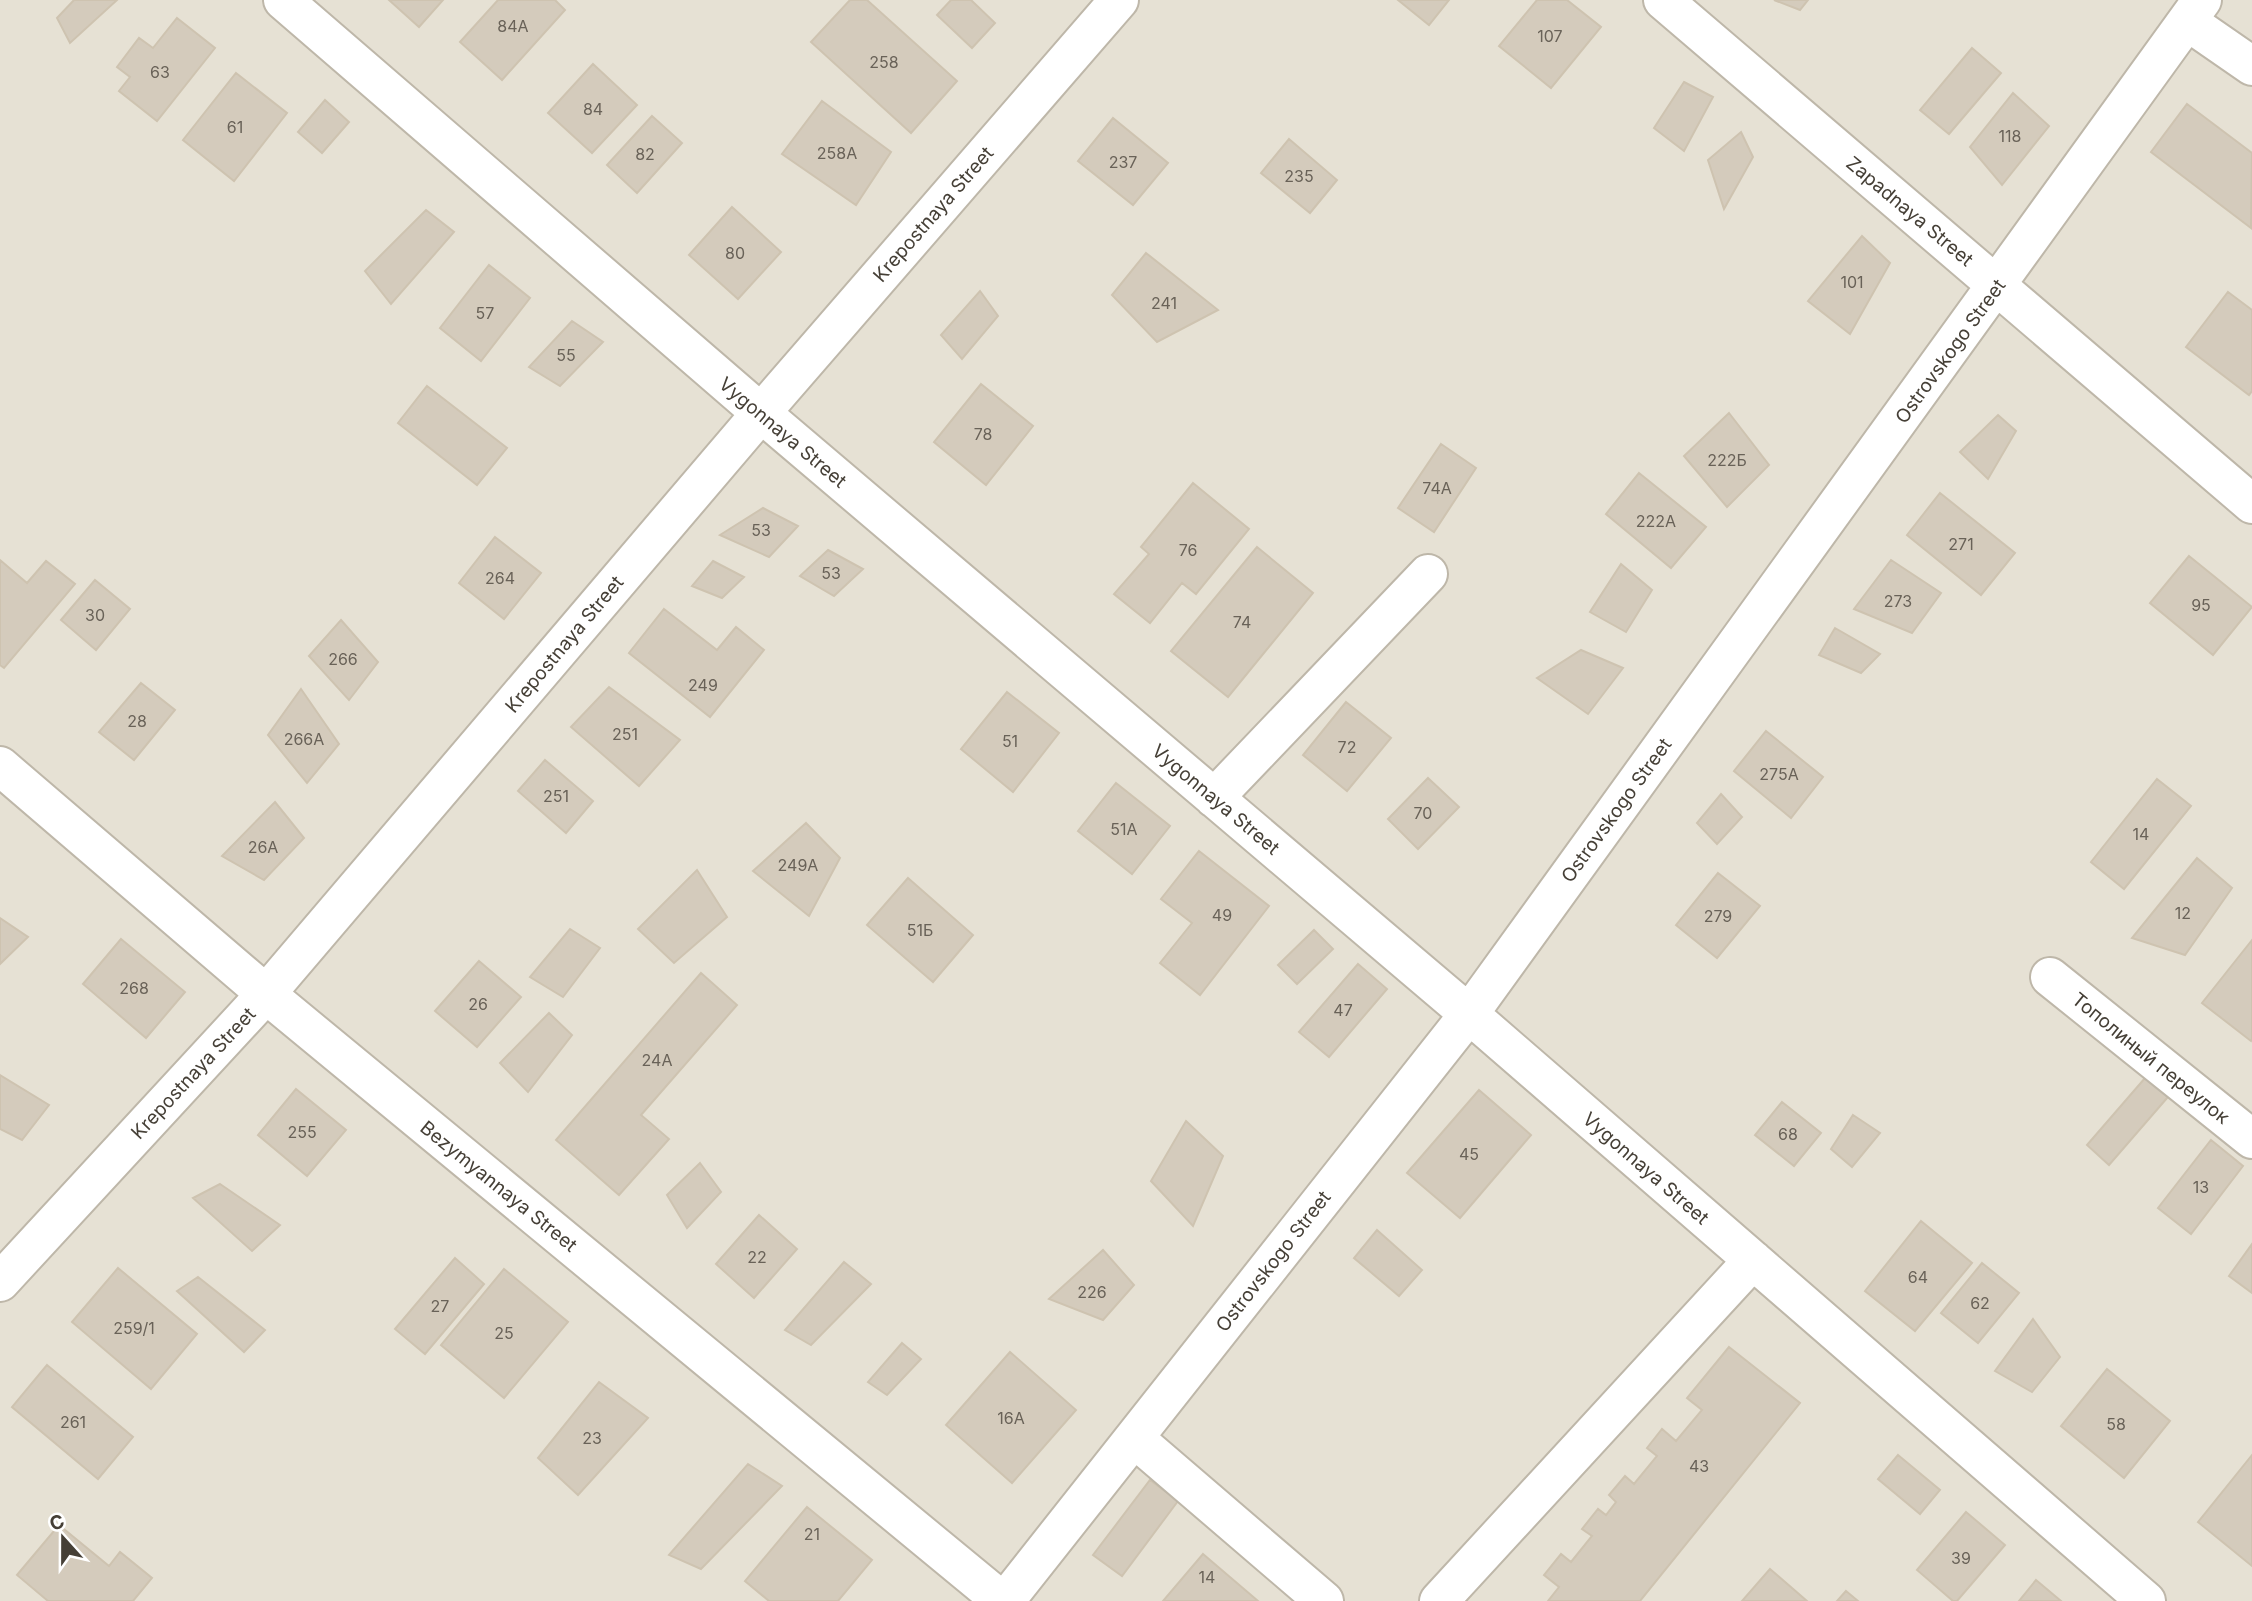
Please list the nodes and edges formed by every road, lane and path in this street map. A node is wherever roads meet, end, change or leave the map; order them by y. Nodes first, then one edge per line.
1 (283, 0) edge
2 (1119, 0) edge
3 (1663, 0) edge
4 (2194, 11) edge
5 (2252, 66) edge
6 (1997, 285) junction
7 (761, 413) junction
8 (2252, 504) edge
9 (1429, 574) dead end
10 (0, 766) edge
11 (1214, 798) junction
12 (2050, 977) dead end
13 (266, 994) junction
14 (1469, 1014) junction
15 (2252, 1139) edge
16 (1754, 1260) junction
17 (0, 1282) edge
18 (1134, 1438) junction
19 (1004, 1601) edge
20 (1324, 1601) edge
21 (1439, 1601) edge
22 (2146, 1601) edge

1 - 7 street, Vygonnaya Street
2 - 7 street, Krepostnaya Street
3 - 6 street, Zapadnaya Street
4 - 5 street
4 - 6 street, Ostrovskogo Street
6 - 8 street, Zapadnaya Street
6 - 14 street, Ostrovskogo Street
7 - 11 street, Vygonnaya Street
7 - 13 street, Krepostnaya Street
9 - 11 street
10 - 13 street, Bezymyannaya Street
11 - 14 street, Vygonnaya Street
12 - 15 street, Тополиный переулок
13 - 17 street, Krepostnaya Street
13 - 19 street, Bezymyannaya Street
14 - 16 street, Vygonnaya Street
14 - 18 street, Ostrovskogo Street
16 - 21 street
16 - 22 street, Vygonnaya Street
18 - 19 street, Ostrovskogo Street
18 - 20 street

